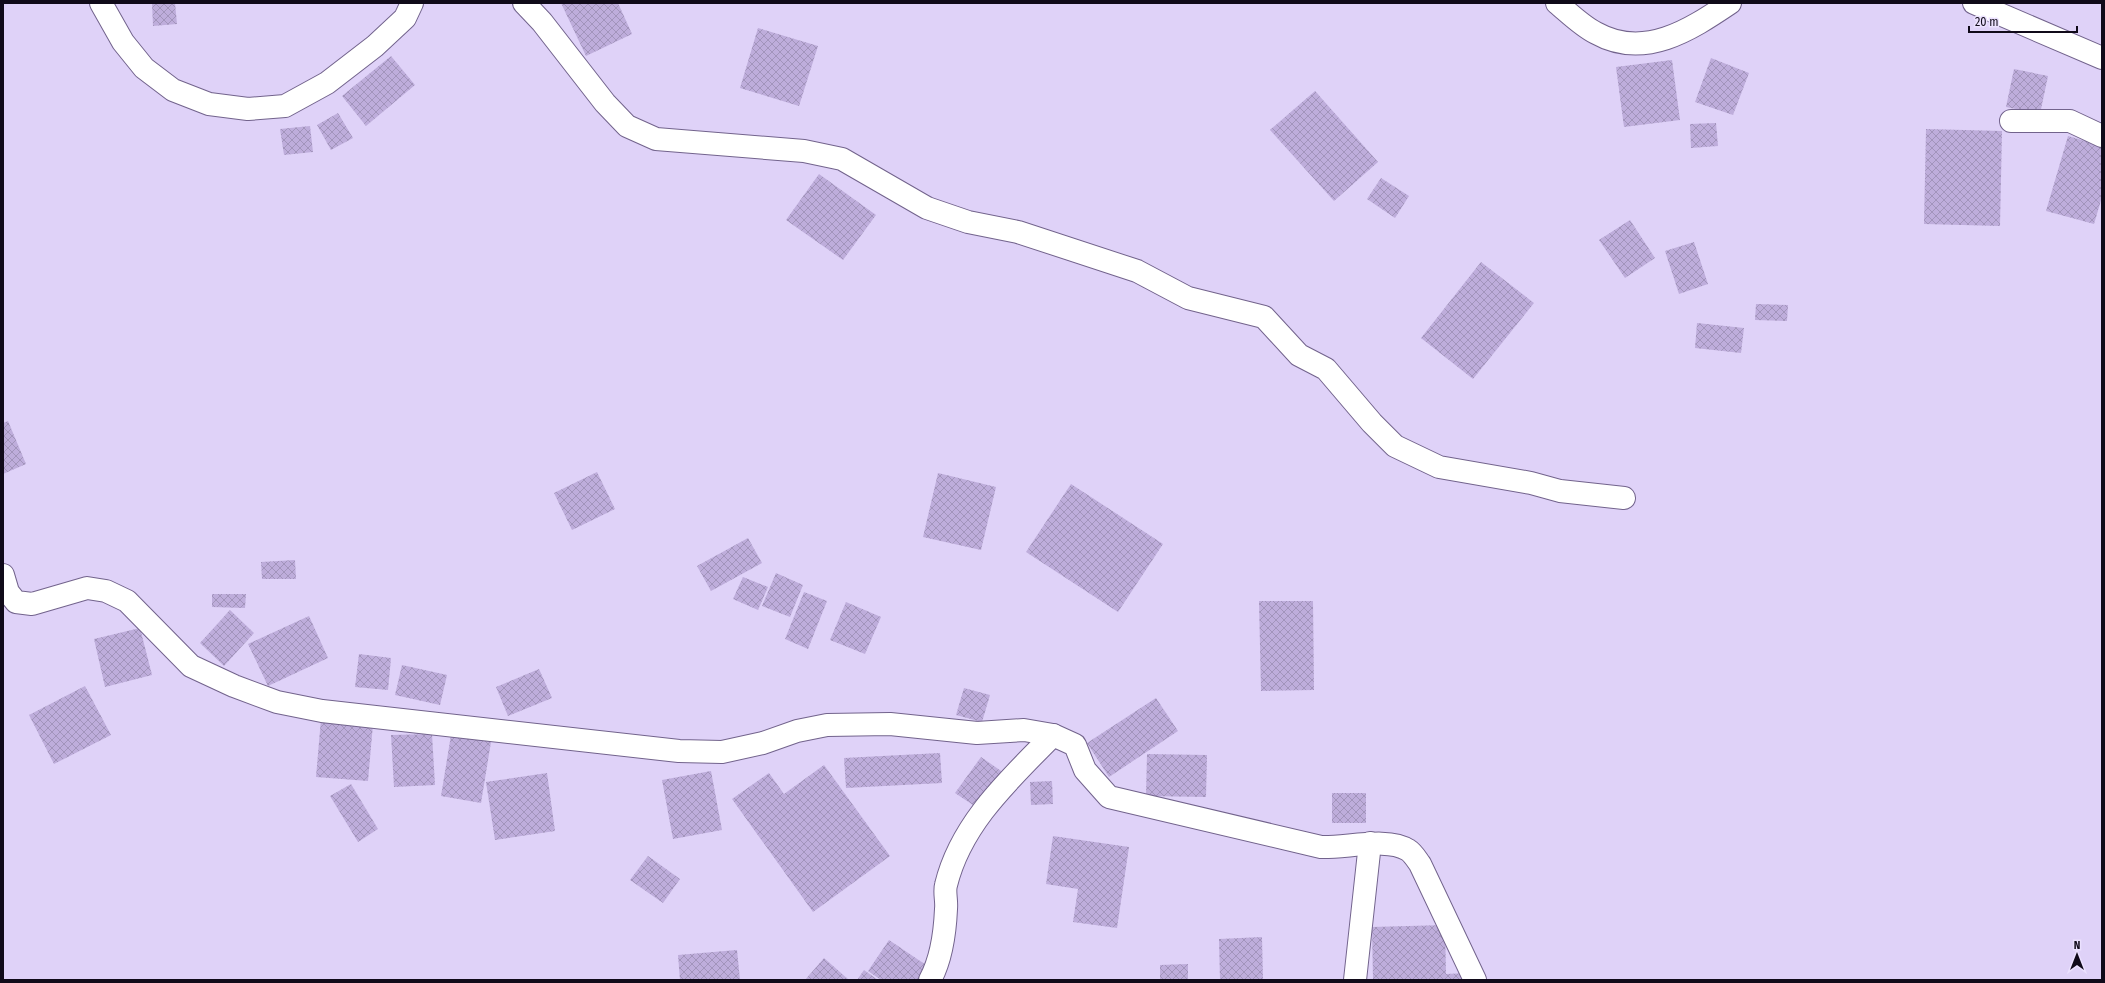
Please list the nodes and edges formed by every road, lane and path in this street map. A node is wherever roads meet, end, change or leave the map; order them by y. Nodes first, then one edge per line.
1 (101, 3) edge
2 (412, 3) edge
3 (524, 3) edge
4 (1557, 3) edge
5 (1730, 3) edge
6 (1974, 3) edge
7 (2102, 58) edge
8 (2011, 121) dead end
9 (2102, 136) edge
10 (1624, 498) dead end
11 (3, 575) edge
12 (1053, 735) junction
13 (1370, 843) junction
14 (930, 980) edge
15 (1355, 980) edge
16 (1475, 980) edge

1 - 2 street
3 - 10 street
4 - 5 street
6 - 7 street
8 - 9 street
11 - 12 street
12 - 13 street
12 - 14 street
13 - 15 street
13 - 16 street

